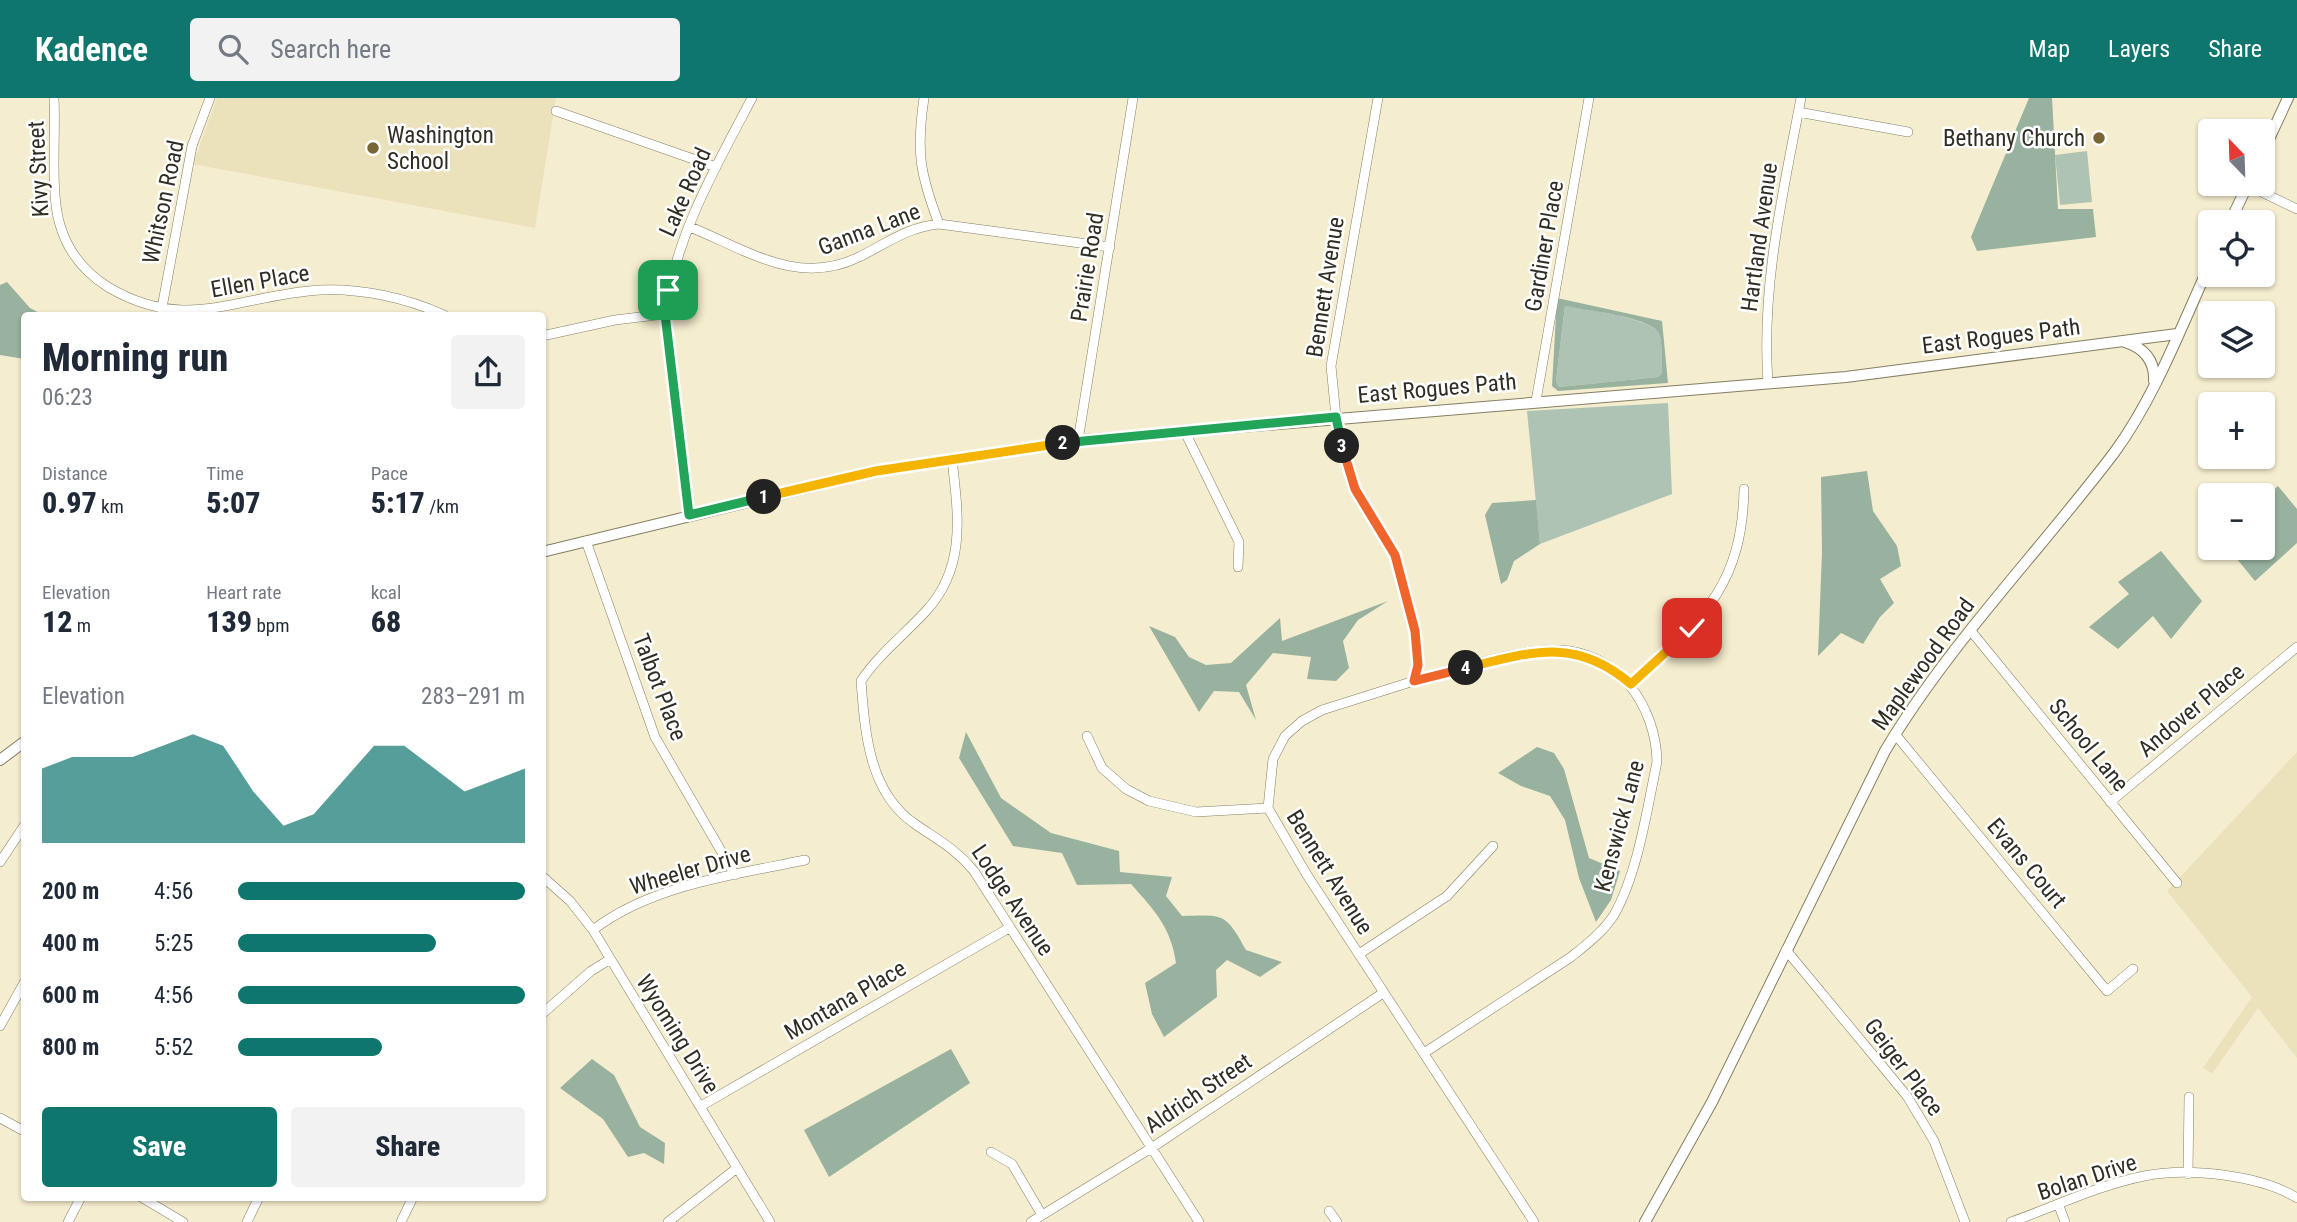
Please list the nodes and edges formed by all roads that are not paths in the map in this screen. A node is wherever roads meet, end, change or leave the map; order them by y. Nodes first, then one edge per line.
1 (54, 98) edge
2 (210, 98) edge
3 (752, 98) edge
4 (924, 98) edge
5 (1133, 98) edge
6 (1377, 98) edge
7 (1589, 98) edge
8 (1801, 98) edge
9 (2288, 98) edge
10 (556, 111) dead end
11 (1798, 112) junction
12 (2275, 126) edge
13 (1909, 132) dead end
14 (716, 167) junction
15 (2272, 196) edge
16 (2297, 209) edge
17 (939, 224) junction
18 (690, 227) junction
19 (1110, 247) junction
20 (2199, 287) edge
21 (162, 312) edge
22 (435, 312) edge
23 (665, 314) junction
24 (2177, 334) junction
25 (546, 335) edge
26 (2122, 342) junction
27 (1768, 383) junction
28 (2152, 388) junction
29 (1536, 401) junction
30 (1336, 417) junction
31 (1184, 430) junction
32 (1078, 441) junction
33 (952, 459) junction
34 (1744, 489) dead end
35 (689, 515) junction
36 (586, 541) junction
37 (546, 551) edge
38 (1238, 567) dead end
39 (1971, 631) junction
40 (2297, 646) edge
41 (1414, 681) junction
42 (1631, 684) junction
43 (1895, 734) junction
44 (1087, 736) dead end
45 (21, 744) edge
46 (0, 760) edge
47 (2110, 802) junction
48 (1268, 808) junction
49 (21, 830) edge
50 (1493, 846) dead end
51 (805, 860) dead end
52 (0, 862) edge
53 (735, 875) junction
54 (546, 880) edge
55 (2178, 883) dead end
56 (1009, 928) junction
57 (593, 930) junction
58 (1786, 950) junction
59 (1359, 954) junction
60 (609, 960) junction
61 (2133, 969) dead end
62 (21, 988) edge
63 (1383, 993) junction
64 (546, 1010) edge
65 (0, 1026) edge
66 (1424, 1053) junction
67 (2189, 1097) dead end
68 (701, 1106) junction
69 (0, 1118) edge
70 (21, 1130) edge
71 (1153, 1147) junction
72 (991, 1152) dead end
73 (737, 1168) junction
74 (2188, 1174) junction
75 (2297, 1198) edge
76 (79, 1201) edge
77 (148, 1201) edge
78 (257, 1201) edge
79 (411, 1201) edge
80 (2059, 1206) junction
81 (1329, 1211) dead end
82 (1042, 1215) junction
83 (68, 1222) edge
84 (183, 1222) edge
85 (247, 1222) edge
86 (401, 1222) edge
87 (668, 1222) edge
88 (770, 1222) edge
89 (1031, 1222) edge
90 (1199, 1222) edge
91 (1336, 1222) edge
92 (1534, 1222) edge
93 (1644, 1222) edge
94 (1965, 1222) edge
95 (2011, 1222) edge
96 (2065, 1222) edge

1 - 21 street, Kivy Street
2 - 21 street, Whitson Road
3 - 14 street, Lake Road
4 - 17 street
5 - 19 street, Prairie Road
6 - 30 street, Bennett Avenue
7 - 29 street, Gardiner Place
8 - 11 street, Hartland Avenue
9 - 12 street
10 - 14 street
11 - 13 street
11 - 27 street, Hartland Avenue
14 - 18 street, Lake Road
15 - 16 street
17 - 18 street, Ganna Lane
17 - 19 street, Ganna Lane
18 - 23 street, Lake Road
19 - 32 street, Prairie Road
20 - 24 street, Maplewood Road
21 - 22 street, Ellen Place
23 - 25 street
23 - 35 street, Lake Road
24 - 26 street, East Rogues Path
24 - 28 street, Maplewood Road
26 - 27 street, East Rogues Path
26 - 28 street
27 - 29 street, East Rogues Path
28 - 39 street, Maplewood Road
29 - 30 street, East Rogues Path
30 - 31 street, East Rogues Path
30 - 41 street, Bennett Avenue
31 - 32 street, East Rogues Path
31 - 38 street
32 - 33 street, East Rogues Path
33 - 35 street, East Rogues Path
33 - 56 street, Lodge Avenue
34 - 42 street
35 - 36 street, East Rogues Path
36 - 37 street, East Rogues Path
36 - 53 street, Talbot Place
39 - 43 street, Maplewood Road
39 - 47 street, School Lane
40 - 47 street, Andover Place
41 - 42 street
41 - 48 street, Bennett Avenue
42 - 66 street, Kenswick Lane
43 - 58 street, Maplewood Road
43 - 61 street, Evans Court
44 - 48 street
45 - 46 street
47 - 55 street, School Lane
48 - 59 street, Bennett Avenue
49 - 52 street
50 - 59 street
51 - 53 street, Wheeler Drive
53 - 57 street, Wheeler Drive
54 - 57 street, Wyoming Drive
56 - 68 street, Montana Place
56 - 71 street, Lodge Avenue
57 - 60 street, Wyoming Drive
58 - 93 street, Maplewood Road
58 - 94 street, Geiger Place
59 - 63 street, Bennett Avenue
60 - 64 street
60 - 68 street, Wyoming Drive
62 - 65 street
63 - 66 street, Bennett Avenue
63 - 71 street, Aldrich Street
66 - 92 street, Bennett Avenue
67 - 74 street
68 - 73 street, Wyoming Drive
69 - 70 street
71 - 82 street, Aldrich Street
71 - 90 street, Lodge Avenue
72 - 82 street
73 - 87 street
73 - 88 street, Wyoming Drive
74 - 75 street, Bolan Drive
74 - 80 street, Bolan Drive
76 - 83 street
77 - 84 street
78 - 85 street
79 - 86 street
80 - 95 street, Bolan Drive
80 - 96 street
81 - 91 street
82 - 89 street, Aldrich Street

